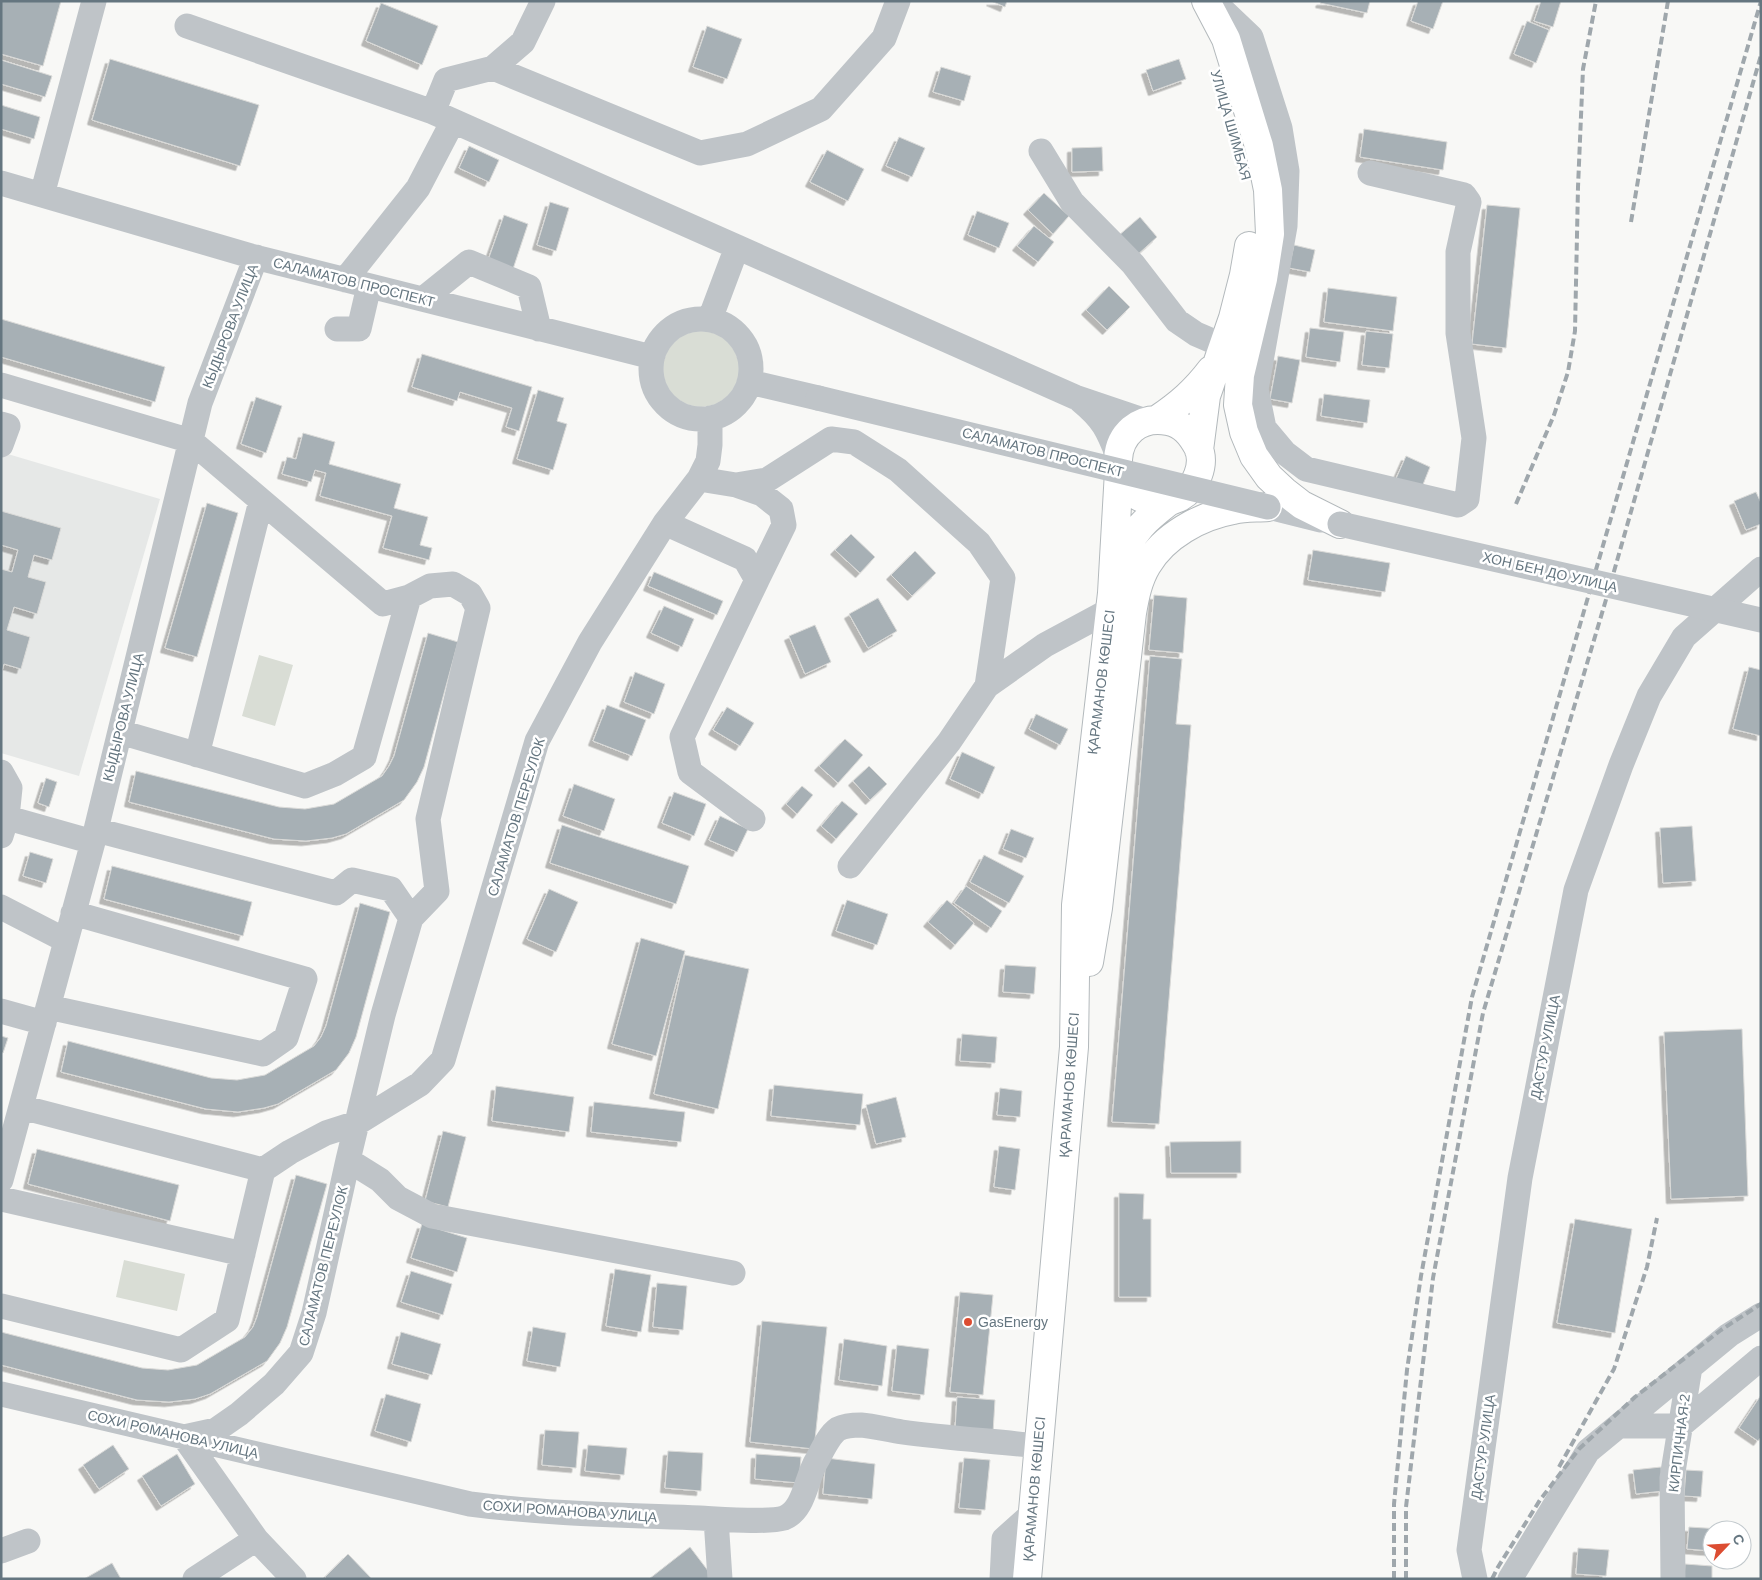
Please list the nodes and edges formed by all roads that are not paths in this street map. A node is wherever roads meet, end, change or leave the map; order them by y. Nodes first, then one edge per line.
1 (94, 1) edge
2 (543, 1) edge
3 (898, 1) edge
4 (1201, 1) edge
5 (1206, 1) edge
6 (1213, 1) edge
7 (188, 26) dead end
8 (493, 68) junction
9 (443, 116) junction
10 (1041, 151) dead end
11 (1370, 173) dead end
12 (1, 183) edge
13 (42, 195) junction
14 (737, 247) junction
15 (256, 257) junction
16 (345, 280) junction
17 (369, 286) junction
18 (423, 299) junction
19 (710, 319) junction
20 (336, 329) dead end
21 (539, 329) junction
22 (1220, 356) junction
23 (652, 357) junction
24 (750, 382) junction
25 (1, 384) edge
26 (1075, 397) junction
27 (710, 418) junction
28 (1152, 420) junction
29 (1, 424) edge
30 (191, 441) junction
31 (1, 445) edge
32 (1199, 450) junction
33 (1118, 463) junction
34 (699, 479) junction
35 (736, 485) junction
36 (261, 500) junction
37 (1168, 502) junction
38 (1268, 507) junction
39 (665, 523) junction
40 (1340, 524) junction
41 (1761, 570) edge
42 (757, 580) junction
43 (409, 597) junction
44 (1111, 601) junction
45 (1761, 620) edge
46 (987, 686) junction
47 (120, 732) junction
48 (198, 755) junction
49 (1, 772) edge
50 (753, 819) dead end
51 (3, 823) edge
52 (94, 836) junction
53 (850, 866) dead end
54 (1, 907) edge
55 (72, 913) junction
56 (410, 918) junction
57 (65, 940) junction
58 (1, 1010) edge
59 (46, 1015) junction
60 (1074, 1047) junction
61 (21, 1107) junction
62 (358, 1123) junction
63 (348, 1160) junction
64 (263, 1170) junction
65 (1, 1180) edge
66 (1, 1199) edge
67 (243, 1254) junction
68 (733, 1273) dead end
69 (1, 1306) edge
70 (1761, 1315) edge
71 (1761, 1358) edge
72 (1690, 1367) junction
73 (1, 1394) edge
74 (1619, 1426) junction
75 (1680, 1426) junction
76 (184, 1437) junction
77 (1038, 1446) junction
78 (1032, 1514) junction
79 (716, 1518) junction
80 (256, 1539) junction
81 (28, 1541) dead end
82 (1, 1551) edge
83 (195, 1579) edge
84 (294, 1579) edge
85 (720, 1579) edge
86 (1002, 1579) edge
87 (1027, 1579) edge
88 (1475, 1579) edge
89 (1510, 1579) edge
90 (1673, 1579) edge

1 - 13 street
2 - 8 street
3 - 8 street
4 - 22 main road, УЛИЦА ШИМБАЯ
5 - 40 main road
6 - 11 street
7 - 9 street
8 - 9 street
9 - 14 street
9 - 16 street
10 - 22 street
12 - 13 street, САЛАМАТОВ ПРОСПЕКТ
13 - 15 street, САЛАМАТОВ ПРОСПЕКТ
14 - 19 street
14 - 26 street
15 - 16 street, САЛАМАТОВ ПРОСПЕКТ
15 - 30 street, КЫДЫРОВА УЛИЦА
16 - 17 street, САЛАМАТОВ ПРОСПЕКТ
17 - 18 street, САЛАМАТОВ ПРОСПЕКТ
17 - 20 street
18 - 21 street, САЛАМАТОВ ПРОСПЕКТ
18 - 21 street
19 - 23 street
19 - 24 street
21 - 23 street, САЛАМАТОВ ПРОСПЕКТ
22 - 28 main road
22 - 32 main road, УЛИЦА ШИМБАЯ
23 - 27 street
24 - 27 street
24 - 38 street, САЛАМАТОВ ПРОСПЕКТ, bridge
25 - 30 street
26 - 28 street
26 - 33 street
27 - 34 street, САЛАМАТОВ ПЕРЕУЛОК
28 - 32 main road
28 - 33 main road
29 - 31 street
30 - 36 street
30 - 47 street, КЫДЫРОВА УЛИЦА
32 - 37 main road
33 - 37 main road
33 - 44 main road
34 - 35 street
34 - 39 street, САЛАМАТОВ ПЕРЕУЛОК
35 - 42 street
35 - 46 street
36 - 43 street
36 - 48 street
37 - 44 main road
38 - 40 street, САЛАМАТОВ ПРОСПЕКТ
38 - 60 main road
39 - 42 street
39 - 62 street, САЛАМАТОВ ПЕРЕУЛОК
40 - 45 street, ХОН БЕН ДО УЛИЦА, bridge
41 - 88 street, ДАСТУР УЛИЦА
42 - 50 street
43 - 48 street
43 - 56 street
44 - 46 street
44 - 60 main road, ҚАРАМАНОВ КӨШЕСІ
46 - 53 street
47 - 48 street
47 - 52 street, КЫДЫРОВА УЛИЦА
49 - 51 street
51 - 52 street
52 - 55 street, КЫДЫРОВА УЛИЦА
52 - 56 street
54 - 57 street
55 - 57 street, КЫДЫРОВА УЛИЦА
55 - 59 street
56 - 62 street, САЛАМАТОВ ПЕРЕУЛОК
57 - 59 street, КЫДЫРОВА УЛИЦА
58 - 59 street
59 - 61 street, КЫДЫРОВА УЛИЦА
60 - 77 main road, ҚАРАМАНОВ КӨШЕСІ
61 - 64 street
61 - 65 street, КЫДЫРОВА УЛИЦА
62 - 63 street, САЛАМАТОВ ПЕРЕУЛОК
62 - 64 street
63 - 68 street
63 - 76 street, САЛАМАТОВ ПЕРЕУЛОК
64 - 67 street
66 - 67 street
67 - 69 street
70 - 72 street
71 - 75 street
72 - 74 street
72 - 75 street, КИРПИЧНАЯ-2
73 - 76 street, СОХИ РОМАНОВА УЛИЦА
74 - 75 street
74 - 89 street
75 - 90 street, КИРПИЧНАЯ-2
76 - 79 street, СОХИ РОМАНОВА УЛИЦА
76 - 80 street
77 - 78 main road, ҚАРАМАНОВ КӨШЕСІ
77 - 79 street, СОХИ РОМАНОВА УЛИЦА
78 - 86 street
78 - 87 main road, ҚАРАМАНОВ КӨШЕСІ
79 - 85 street
80 - 83 street
80 - 84 street
81 - 82 street

